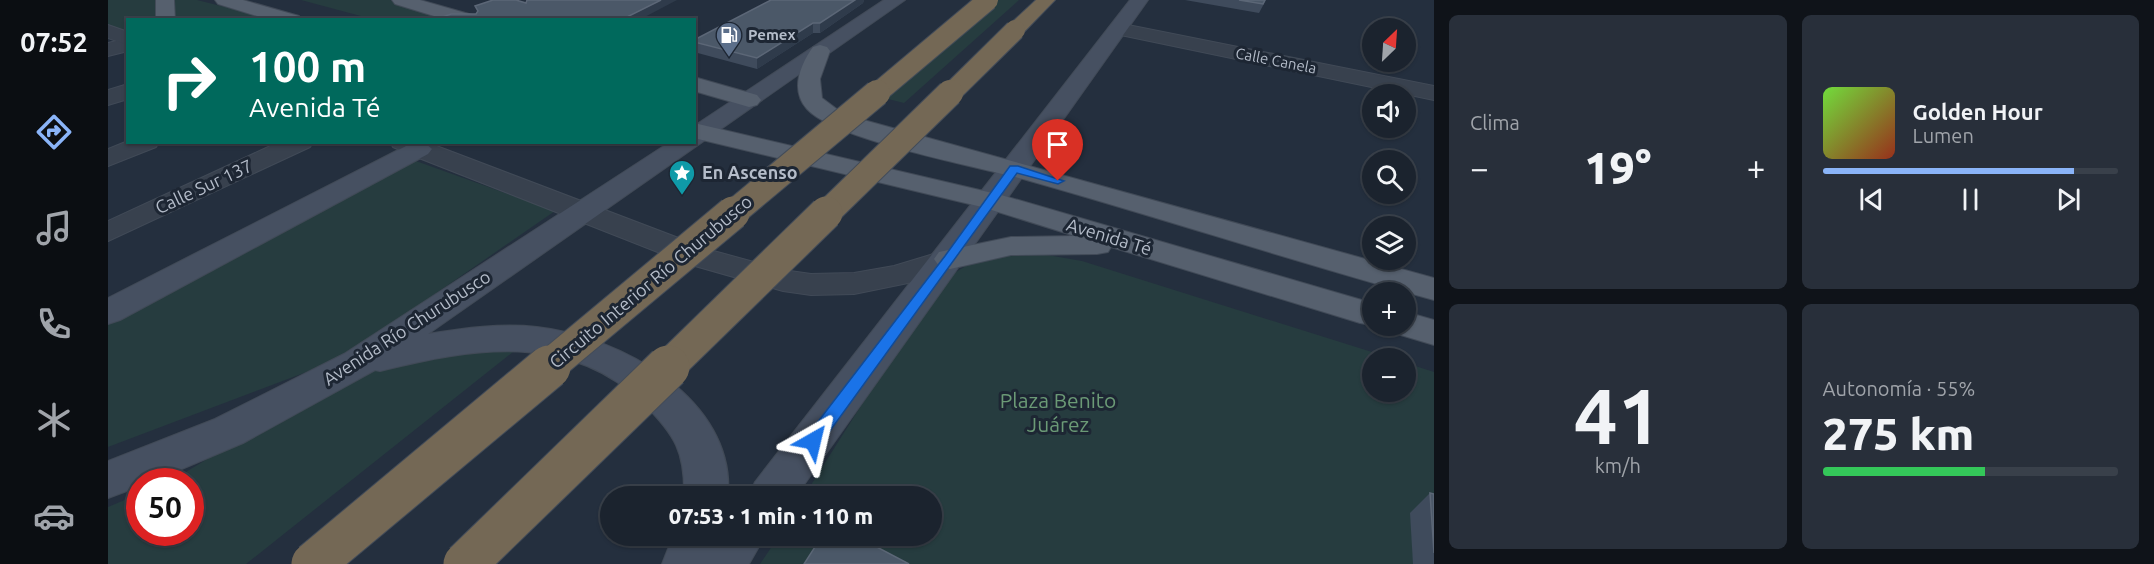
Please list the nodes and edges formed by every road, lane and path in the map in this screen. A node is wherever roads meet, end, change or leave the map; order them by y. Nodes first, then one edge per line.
1 (165, 0) edge
2 (224, 0) edge
3 (401, 0) edge
4 (896, 0) edge
5 (988, 0) edge
6 (1046, 0) edge
7 (1139, 0) edge
8 (166, 18) edge
9 (285, 18) edge
10 (462, 18) edge
11 (1118, 29) junction
12 (108, 31) edge
13 (126, 38) edge
14 (126, 45) edge
15 (108, 50) edge
16 (820, 51) junction
17 (696, 85) edge
18 (126, 92) edge
19 (1434, 93) edge
20 (108, 98) edge
21 (749, 100) junction
22 (696, 135) edge
23 (696, 136) edge
24 (142, 144) edge
25 (297, 144) edge
26 (683, 144) edge
27 (410, 146) edge
28 (108, 158) edge
29 (1014, 168) junction
30 (991, 201) junction
31 (582, 211) junction
32 (108, 232) edge
33 (1138, 246) junction
34 (950, 259) junction
35 (1434, 289) edge
36 (108, 312) edge
37 (1362, 312) edge
38 (1416, 327) edge
39 (1434, 333) edge
40 (357, 364) junction
41 (108, 480) edge
42 (708, 486) edge
43 (779, 486) edge
44 (692, 546) edge
45 (734, 546) edge
46 (313, 564) edge
47 (465, 564) edge
48 (686, 564) edge
49 (721, 564) edge

1 - 8 main road
2 - 9 main road
3 - 10 main road
4 - 16 main road, Avenida Río Churubusco
5 - 46 highway, Circuito Interior Río Churubusco, bridge
6 - 47 highway, bridge
7 - 11 main road
11 - 19 street, Calle Canela
11 - 29 main road
12 - 13 street
14 - 15 street
16 - 21 main road, Avenida Río Churubusco
16 - 29 main road
17 - 21 main road
18 - 20 street
21 - 22 main road, Avenida Río Churubusco
23 - 30 main road, Avenida Té
24 - 28 street
25 - 32 street, Calle Sur 137
26 - 31 main road, Avenida Río Churubusco
27 - 31 street
27 - 36 main road
29 - 30 main road
29 - 35 main road
30 - 33 main road, Avenida Té
30 - 34 main road
31 - 34 street
31 - 40 main road, Avenida Río Churubusco
33 - 34 main road
33 - 37 main road, Avenida Té
34 - 43 main road
38 - 39 main road
40 - 41 main road, Avenida Río Churubusco
40 - 42 main road
44 - 48 main road
45 - 49 main road

